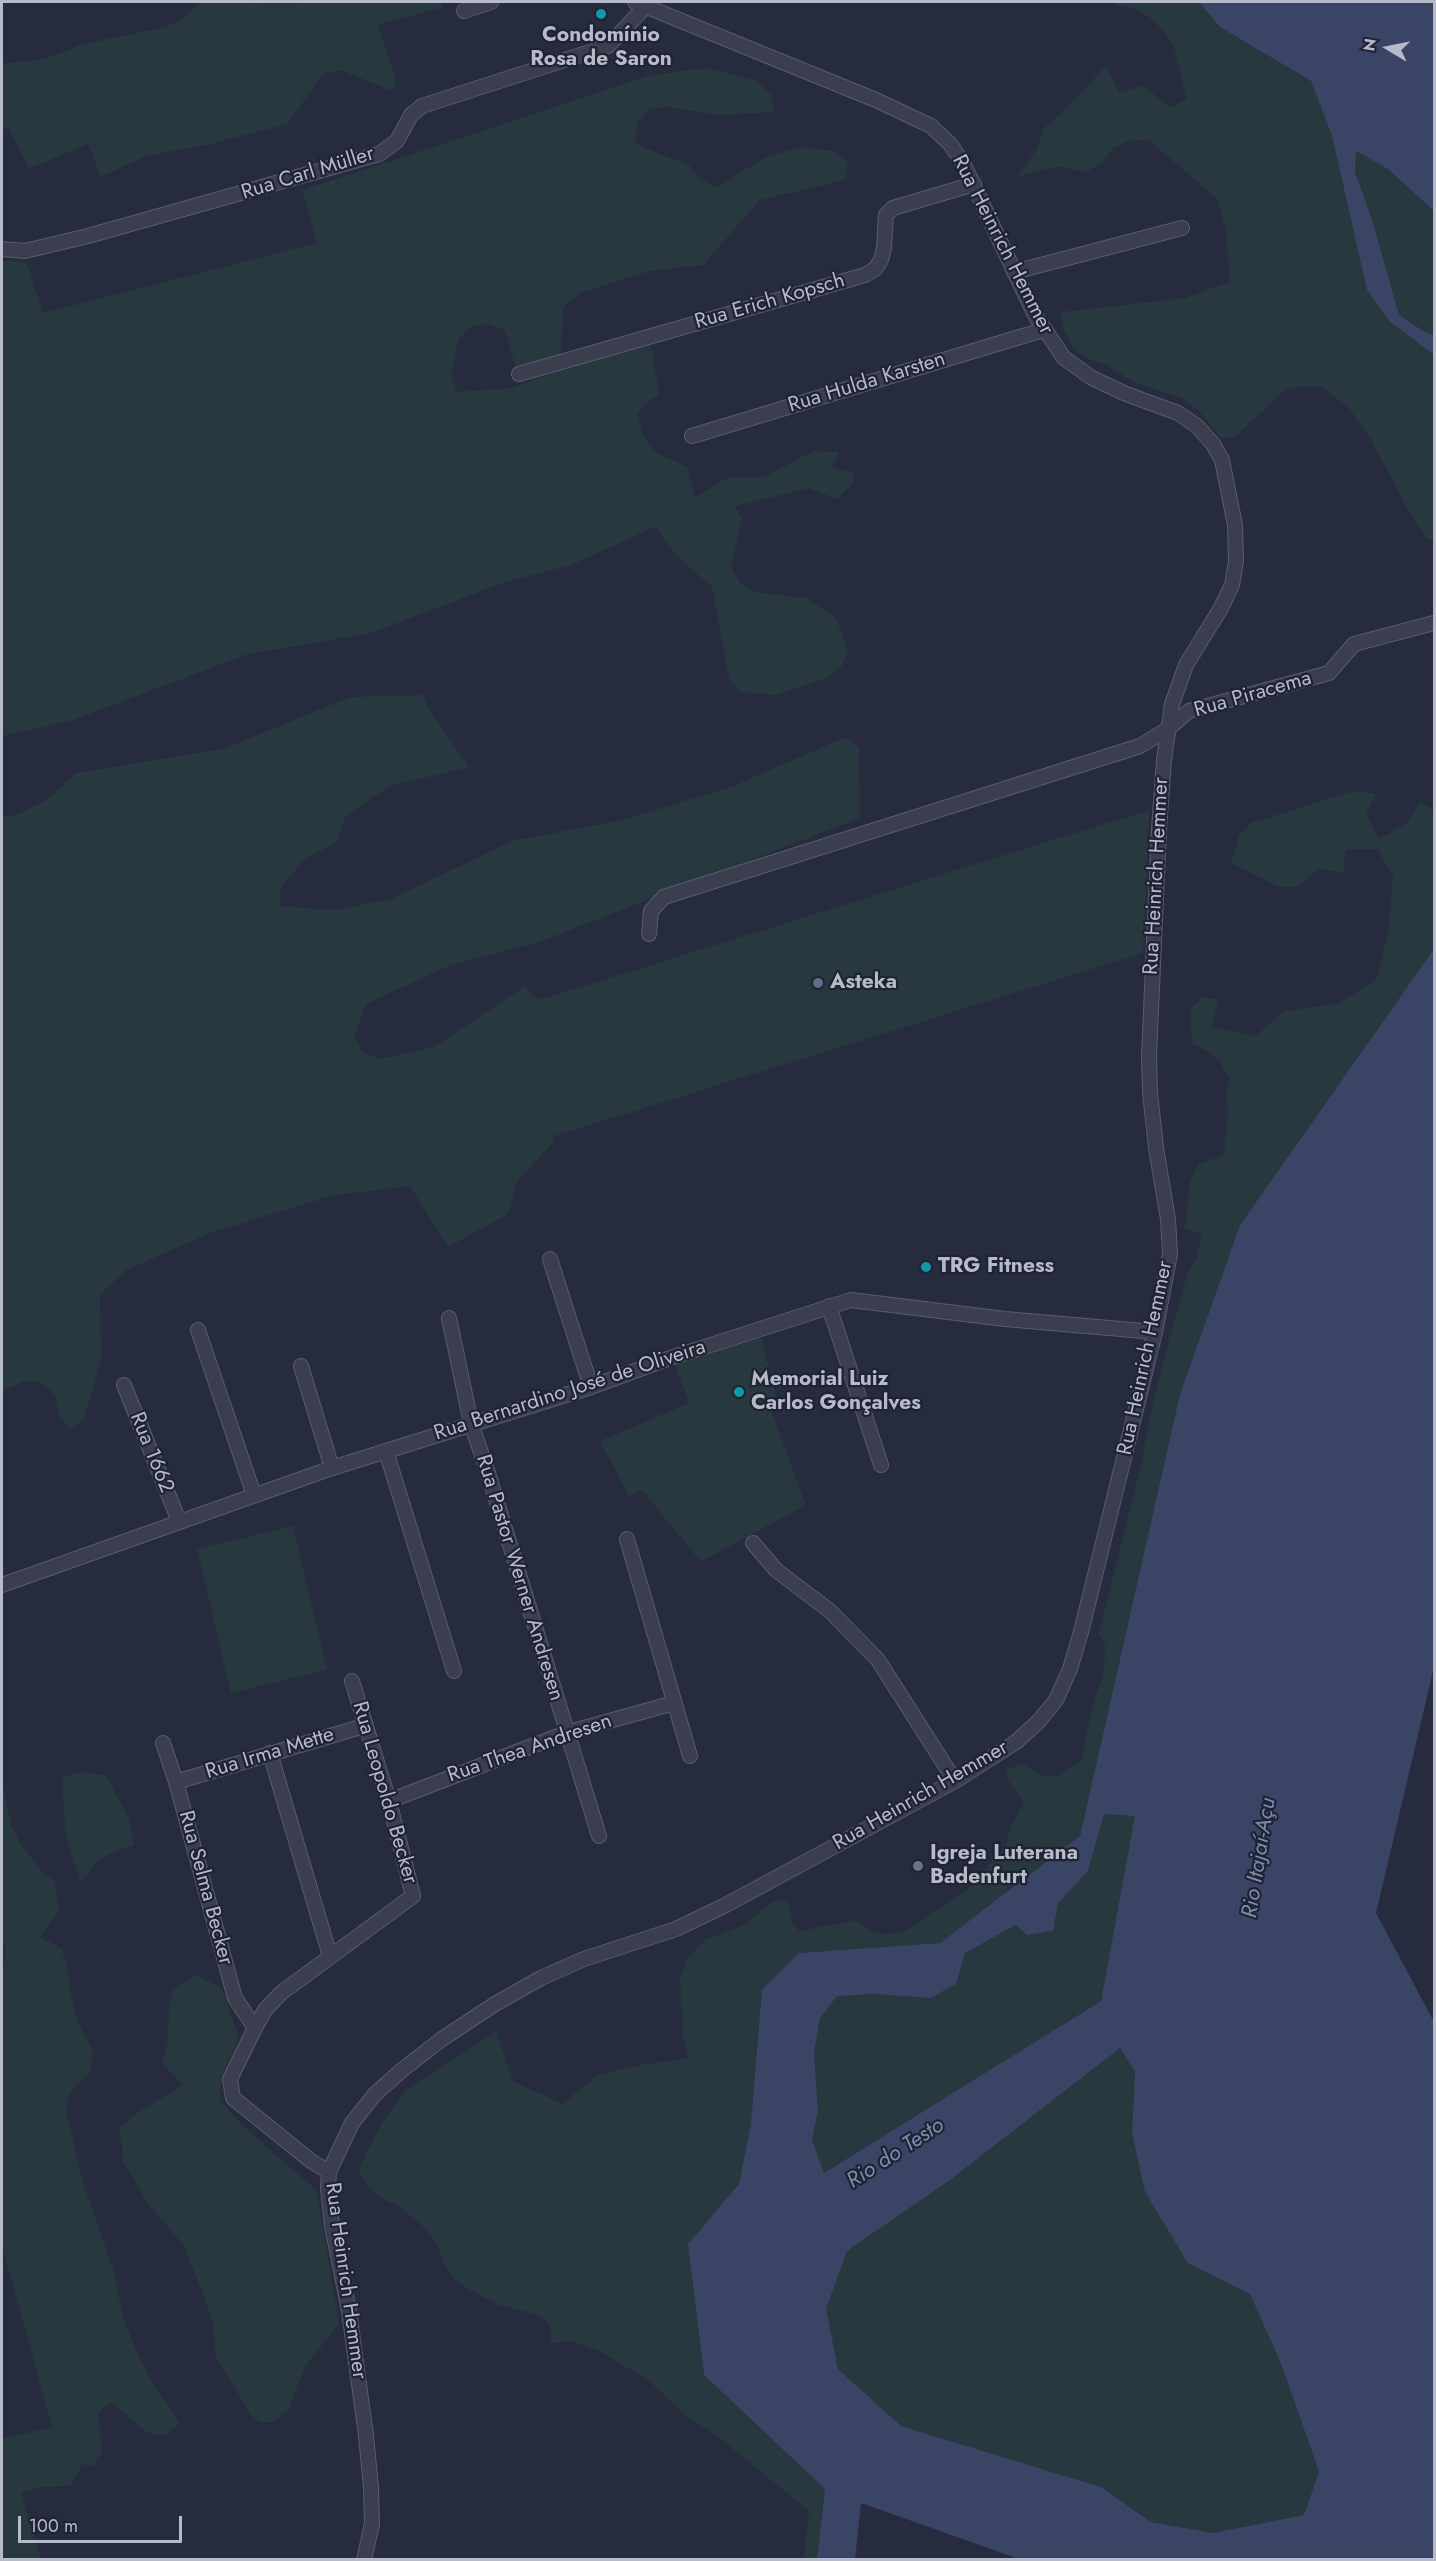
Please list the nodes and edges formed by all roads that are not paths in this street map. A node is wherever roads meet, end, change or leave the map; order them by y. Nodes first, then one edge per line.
1 (491, 2) edge
2 (640, 4) edge
3 (464, 10) dead end
4 (974, 184) junction
5 (1182, 228) dead end
6 (2, 249) edge
7 (1014, 272) junction
8 (1043, 330) junction
9 (519, 374) dead end
10 (692, 436) dead end
11 (1434, 623) edge
12 (1168, 729) junction
13 (649, 934) dead end
14 (550, 1259) dead end
15 (829, 1306) junction
16 (449, 1318) dead end
17 (198, 1330) dead end
18 (1155, 1332) junction
19 (300, 1366) dead end
20 (124, 1385) dead end
21 (591, 1387) junction
22 (471, 1423) junction
23 (386, 1452) junction
24 (881, 1465) dead end
25 (332, 1468) junction
26 (254, 1495) junction
27 (178, 1521) junction
28 (627, 1539) dead end
29 (753, 1543) dead end
30 (2, 1585) edge
31 (454, 1671) dead end
32 (352, 1682) dead end
33 (674, 1703) junction
34 (364, 1726) junction
35 (566, 1733) junction
36 (163, 1743) dead end
37 (270, 1753) junction
38 (690, 1756) dead end
39 (955, 1781) junction
40 (176, 1782) junction
41 (389, 1801) junction
42 (599, 1836) dead end
43 (330, 1956) junction
44 (255, 2028) junction
45 (329, 2172) junction
46 (364, 2559) edge

1 - 3 street
2 - 4 street, Rua Heinrich Hemmer
2 - 6 street, Rua Carl Müller
4 - 7 street, Rua Heinrich Hemmer
4 - 9 street, Rua Erich Kopsch
5 - 7 street
7 - 8 street, Rua Heinrich Hemmer
8 - 10 street, Rua Hulda Karsten
8 - 12 street, Rua Heinrich Hemmer
11 - 12 street, Rua Piracema
12 - 13 street, Rua Piracema
12 - 18 street, Rua Heinrich Hemmer
14 - 21 street
15 - 18 street, Rua Bernardino José de Oliveira
15 - 21 street, Rua Bernardino José de Oliveira
15 - 24 street
16 - 22 street, Rua Pastor Werner Andresen
17 - 26 street
18 - 39 street, Rua Heinrich Hemmer
19 - 25 street
20 - 27 street, Rua 1662
21 - 22 street, Rua Bernardino José de Oliveira
22 - 23 street, Rua Bernardino José de Oliveira
22 - 35 street, Rua Pastor Werner Andresen
23 - 25 street, Rua Bernardino José de Oliveira
23 - 31 street
25 - 26 street, Rua Bernardino José de Oliveira
26 - 27 street, Rua Bernardino José de Oliveira
27 - 30 street, Rua Bernardino José de Oliveira
28 - 33 street
29 - 39 street
32 - 34 street, Rua Leopoldo Becker
33 - 35 street, Rua Thea Andresen
33 - 38 street
34 - 37 street, Rua Irma Mette
34 - 41 street, Rua Leopoldo Becker
35 - 41 street, Rua Thea Andresen
35 - 42 street, Rua Pastor Werner Andresen
36 - 40 street, Rua Selma Becker
37 - 40 street, Rua Irma Mette
37 - 43 street
39 - 45 street, Rua Heinrich Hemmer
40 - 44 street, Rua Selma Becker
41 - 43 street, Rua Leopoldo Becker
43 - 44 street, Rua Leopoldo Becker
44 - 45 street, Rua Leopoldo Becker
45 - 46 street, Rua Heinrich Hemmer

